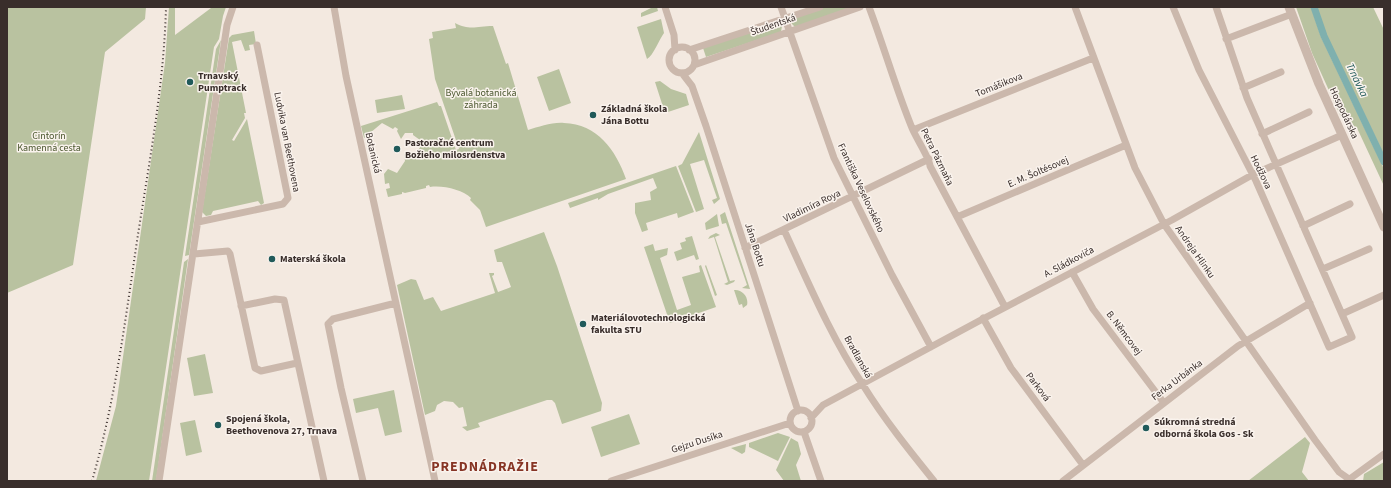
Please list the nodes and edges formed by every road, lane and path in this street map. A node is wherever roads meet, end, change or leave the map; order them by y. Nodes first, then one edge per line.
1 (233, 7) edge
2 (334, 7) edge
3 (665, 7) edge
4 (780, 7) edge
5 (820, 7) edge
6 (860, 7) edge
7 (869, 7) edge
8 (1075, 7) edge
9 (1173, 7) edge
10 (1216, 7) edge
11 (1291, 11) edge
12 (785, 18) junction
13 (789, 30) junction
14 (674, 35) junction
15 (1226, 39) junction
16 (257, 44) dead end
17 (686, 48) junction
18 (675, 50) junction
19 (1093, 58) junction
20 (692, 67) junction
21 (1281, 72) dead end
22 (682, 73) junction
23 (692, 86) junction
24 (1243, 88) junction
25 (1309, 112) dead end
26 (913, 130) junction
27 (1262, 134) junction
28 (1342, 135) junction
29 (1126, 145) junction
30 (929, 159) junction
31 (1276, 165) junction
32 (1252, 175) junction
33 (853, 197) junction
34 (1350, 204) dead end
35 (957, 218) junction
36 (198, 222) junction
37 (1164, 224) junction
38 (1303, 226) junction
39 (1384, 227) edge
40 (784, 230) junction
41 (745, 248) junction
42 (1369, 248) dead end
43 (194, 254) junction
44 (1323, 269) junction
45 (1072, 272) junction
46 (1384, 295) edge
47 (396, 303) junction
48 (1310, 303) junction
49 (241, 306) junction
50 (1005, 307) junction
51 (1342, 314) junction
52 (983, 318) junction
53 (1245, 341) junction
54 (931, 347) junction
55 (297, 362) junction
56 (862, 384) junction
57 (1164, 403) junction
58 (798, 411) junction
59 (811, 418) junction
60 (790, 423) junction
61 (804, 432) junction
62 (1384, 454) edge
63 (1083, 464) junction
64 (1348, 480) edge
65 (159, 481) edge
66 (324, 481) edge
67 (363, 481) edge
68 (435, 481) edge
69 (611, 481) edge
70 (821, 481) edge
71 (934, 481) edge
72 (1063, 481) edge

1 - 36 street
2 - 47 street, Botanická
3 - 14 street, Jána Bottu
4 - 12 street, Františka Veselovského
5 - 12 street, Študentská
6 - 13 street, Študentská
7 - 26 street, Petra Pázmaňa
8 - 19 street, Andreja Hlinku
9 - 32 street, Hodžova
10 - 15 street
11 - 15 street
11 - 28 street, Hospodárska
12 - 13 street, Františka Veselovského
12 - 17 street, Študentská
13 - 20 street, Študentská
13 - 33 street, Františka Veselovského
14 - 17 street, Jána Bottu
14 - 18 street, Jána Bottu
15 - 24 street
16 - 36 street, Ludvika van Beethovena
17 - 18 street
17 - 20 street, Jána Bottu
18 - 22 street, Jána Bottu
19 - 26 street, Tomášikova
19 - 29 street, Andreja Hlinku
20 - 22 street
20 - 23 street, Jána Bottu
21 - 24 street
22 - 23 street, Jána Bottu
23 - 41 street, Jána Bottu
24 - 27 street
25 - 27 street
26 - 30 street, Petra Pázmaňa
27 - 31 street
28 - 31 street, A. Sládkoviča
28 - 39 street, Hospodárska
29 - 35 street, E. M. Šoltésovej
29 - 37 street, Andreja Hlinku
30 - 33 street, Vladimíra Roya
30 - 35 street, Petra Pázmaňa
31 - 32 street, A. Sládkoviča
31 - 38 street
32 - 37 street, A. Sládkoviča
32 - 48 street, Hodžova
33 - 40 street, Vladimíra Roya
33 - 54 street, Františka Veselovského
34 - 38 street
35 - 50 street, Petra Pázmaňa
36 - 43 street
37 - 45 street, A. Sládkoviča
37 - 53 street, Andreja Hlinku
38 - 44 street
40 - 41 street, Vladimíra Roya
40 - 56 street, Bradlanská
41 - 58 street, Jána Bottu
42 - 44 street
43 - 49 street
43 - 65 street
44 - 51 street
45 - 50 street, A. Sládkoviča
45 - 57 street, B. Němcovej
46 - 51 street
47 - 67 street
47 - 68 street, Botanická
48 - 51 street, Hodžova
48 - 53 street, Ferka Urbánka
49 - 55 street
49 - 55 street
50 - 52 street, A. Sládkoviča
52 - 54 street, A. Sládkoviča
52 - 63 street, Parková
53 - 57 street, Ferka Urbánka
53 - 64 street, Andreja Hlinku
54 - 56 street, A. Sládkoviča
55 - 66 street
56 - 59 street, A. Sládkoviča
56 - 71 street, Bradlanská
57 - 63 street, Ferka Urbánka
58 - 59 street
58 - 60 street
59 - 61 street
60 - 61 street
60 - 69 street, Gejzu Dusíka
61 - 70 street
62 - 64 street
63 - 72 street, Ferka Urbánka

